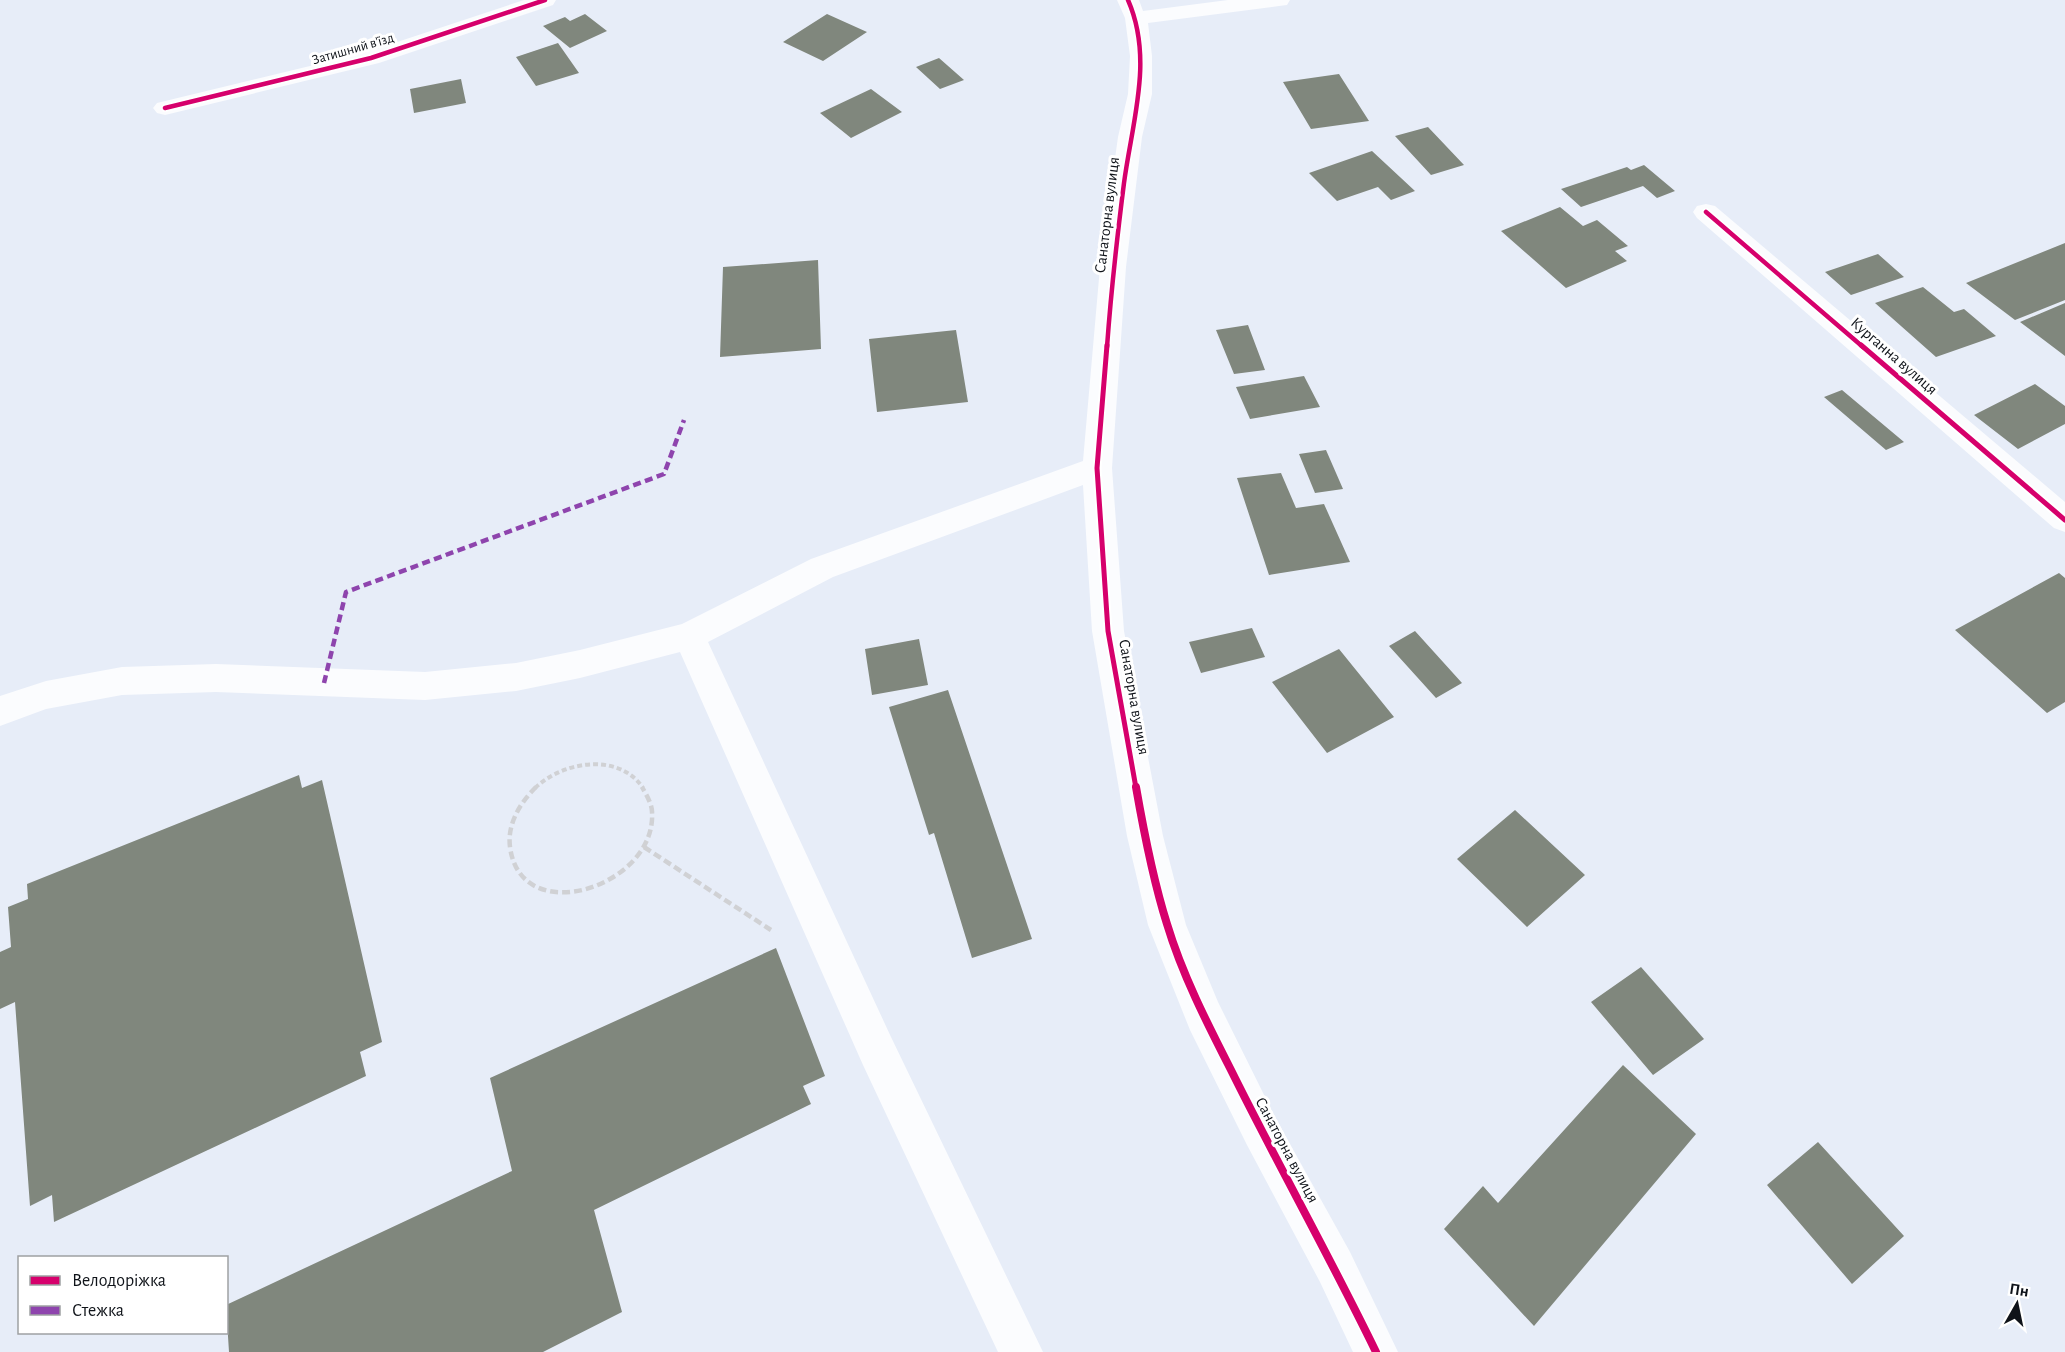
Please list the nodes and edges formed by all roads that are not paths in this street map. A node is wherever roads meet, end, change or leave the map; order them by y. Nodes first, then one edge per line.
1 (545, 0) edge
2 (1279, 0) edge
3 (1132, 9) edge
4 (165, 108) dead end
5 (1706, 212) dead end
6 (1097, 468) junction
7 (2065, 520) edge
8 (689, 636) junction
9 (0, 711) edge
10 (1021, 1352) edge
11 (1376, 1352) edge

1 - 4 street, Затишний в’їзд
2 - 3 street
3 - 6 street, Санаторна вулиця
5 - 7 street, Курганна вулиця
6 - 8 street
6 - 11 street, Санаторна вулиця
8 - 9 street
8 - 10 street

